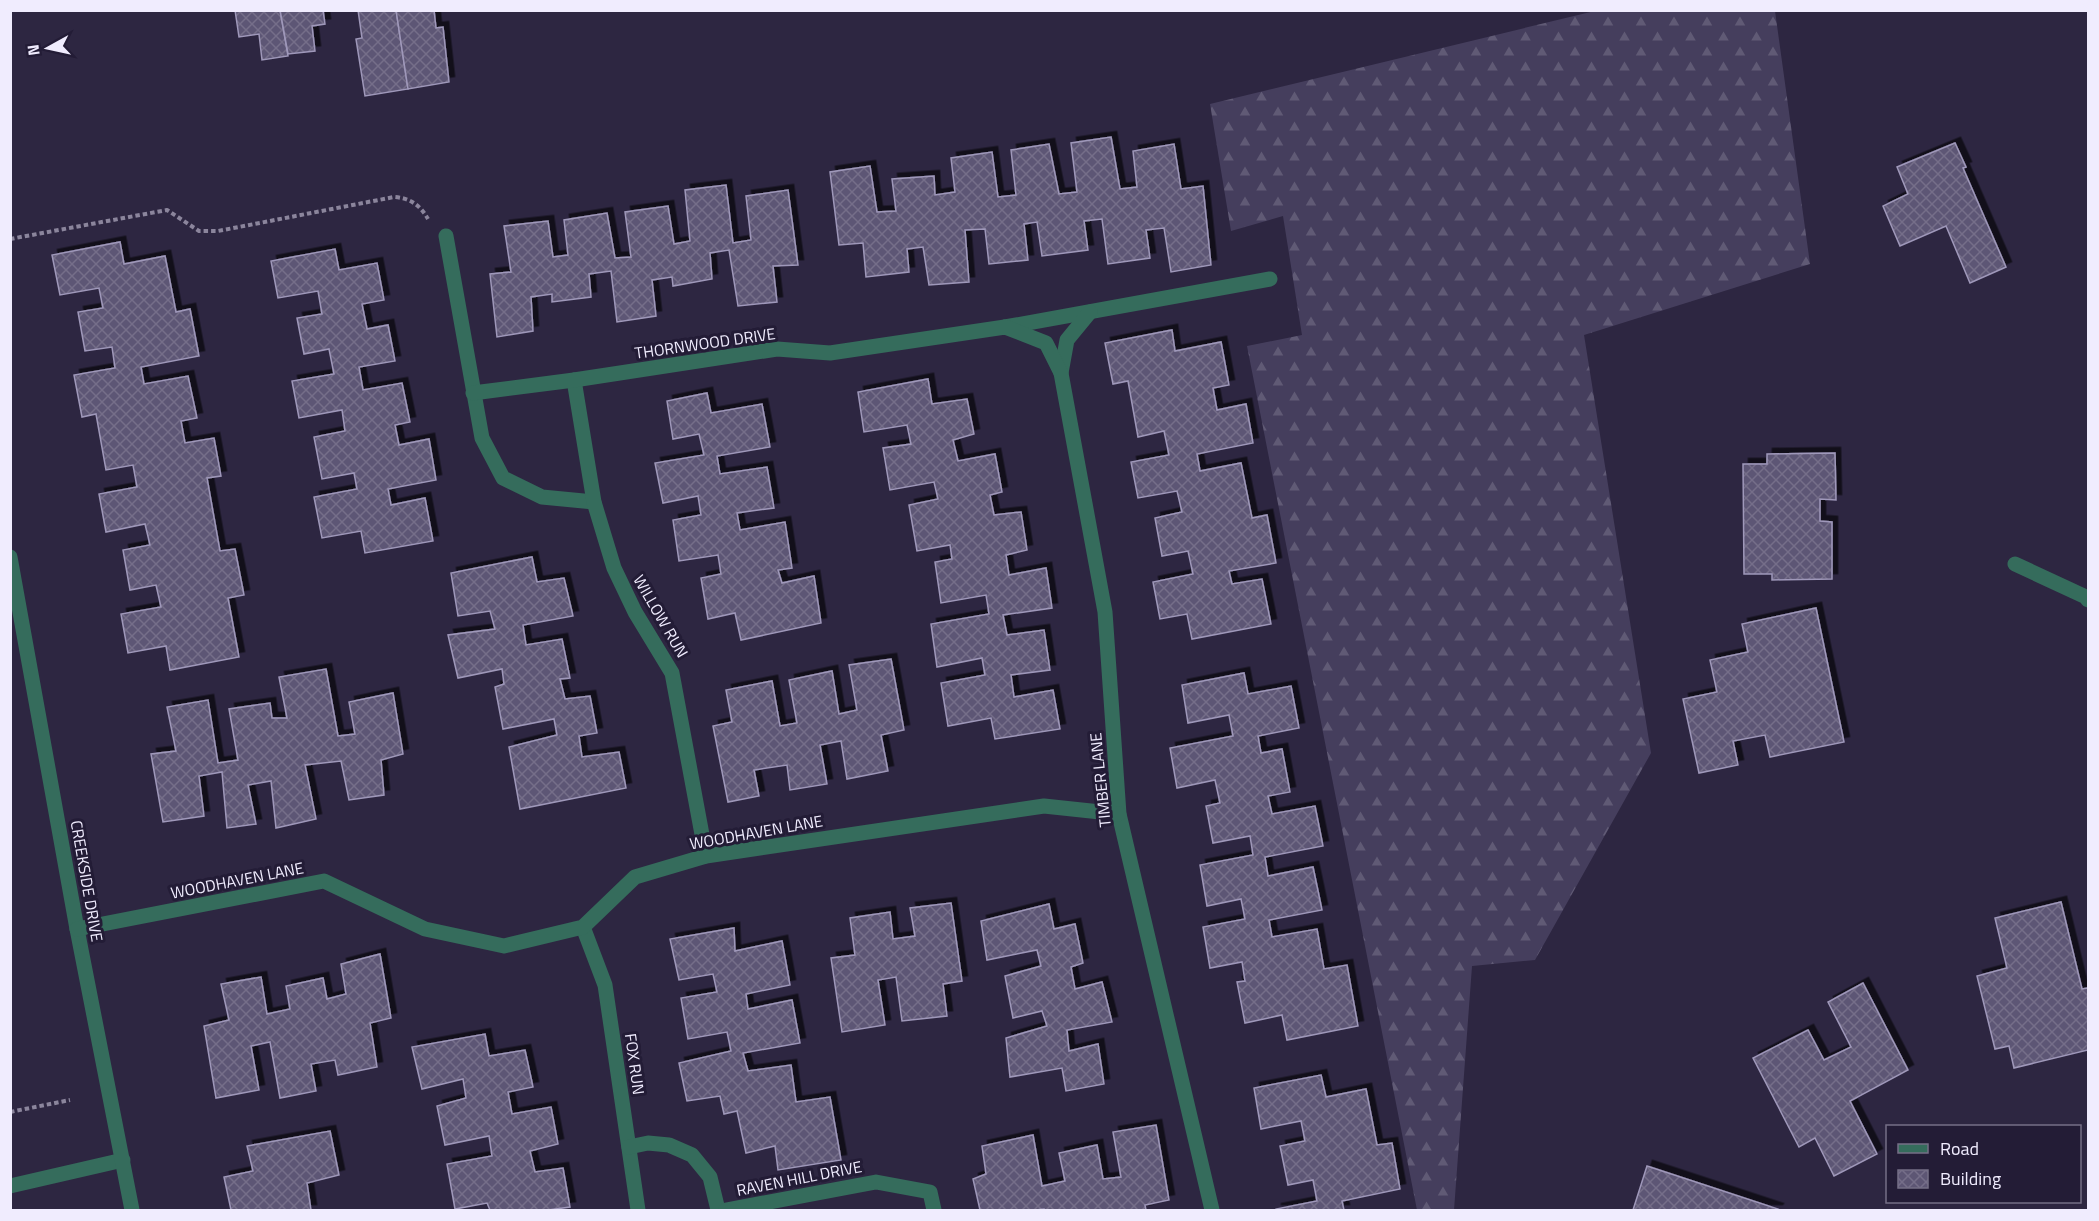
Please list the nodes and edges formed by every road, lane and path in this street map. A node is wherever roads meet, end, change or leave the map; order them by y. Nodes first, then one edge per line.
1 (446, 236) joint
2 (10, 239) edge
3 (1270, 279) dead end
4 (1090, 312) junction
5 (1005, 327) junction
6 (1061, 374) junction
7 (574, 380) junction
8 (473, 393) junction
9 (594, 502) junction
10 (10, 557) edge
11 (2015, 564) dead end
12 (2088, 600) edge
13 (15, 608) edge
14 (1119, 814) junction
15 (706, 856) junction
16 (583, 927) junction
17 (77, 929) junction
18 (70, 1100) dead end
19 (10, 1112) edge
20 (629, 1147) junction
21 (123, 1160) junction
22 (10, 1186) edge
23 (132, 1210) edge
24 (638, 1210) edge
25 (718, 1210) edge
26 (726, 1210) edge
27 (934, 1210) edge
28 (1212, 1210) edge

1 - 2 path
1 - 8 street
3 - 4 street, THORNWOOD DRIVE
4 - 5 street, THORNWOOD DRIVE
4 - 6 street
5 - 6 street, TIMBER LANE
5 - 7 street, THORNWOOD DRIVE
6 - 14 street, TIMBER LANE
7 - 8 street, THORNWOOD DRIVE
7 - 9 street, WILLOW RUN
8 - 9 street
9 - 15 street, WILLOW RUN
10 - 13 street, CREEKSIDE DRIVE
11 - 12 street
13 - 17 street, CREEKSIDE DRIVE
14 - 15 street, WOODHAVEN LANE
14 - 28 street, TIMBER LANE
15 - 16 street, WOODHAVEN LANE
16 - 17 street, WOODHAVEN LANE
16 - 20 street, FOX RUN
17 - 21 street, CREEKSIDE DRIVE
18 - 19 path
20 - 24 street, FOX RUN
20 - 25 street
21 - 22 street
21 - 23 street, CREEKSIDE DRIVE
26 - 27 street, RAVEN HILL DRIVE

